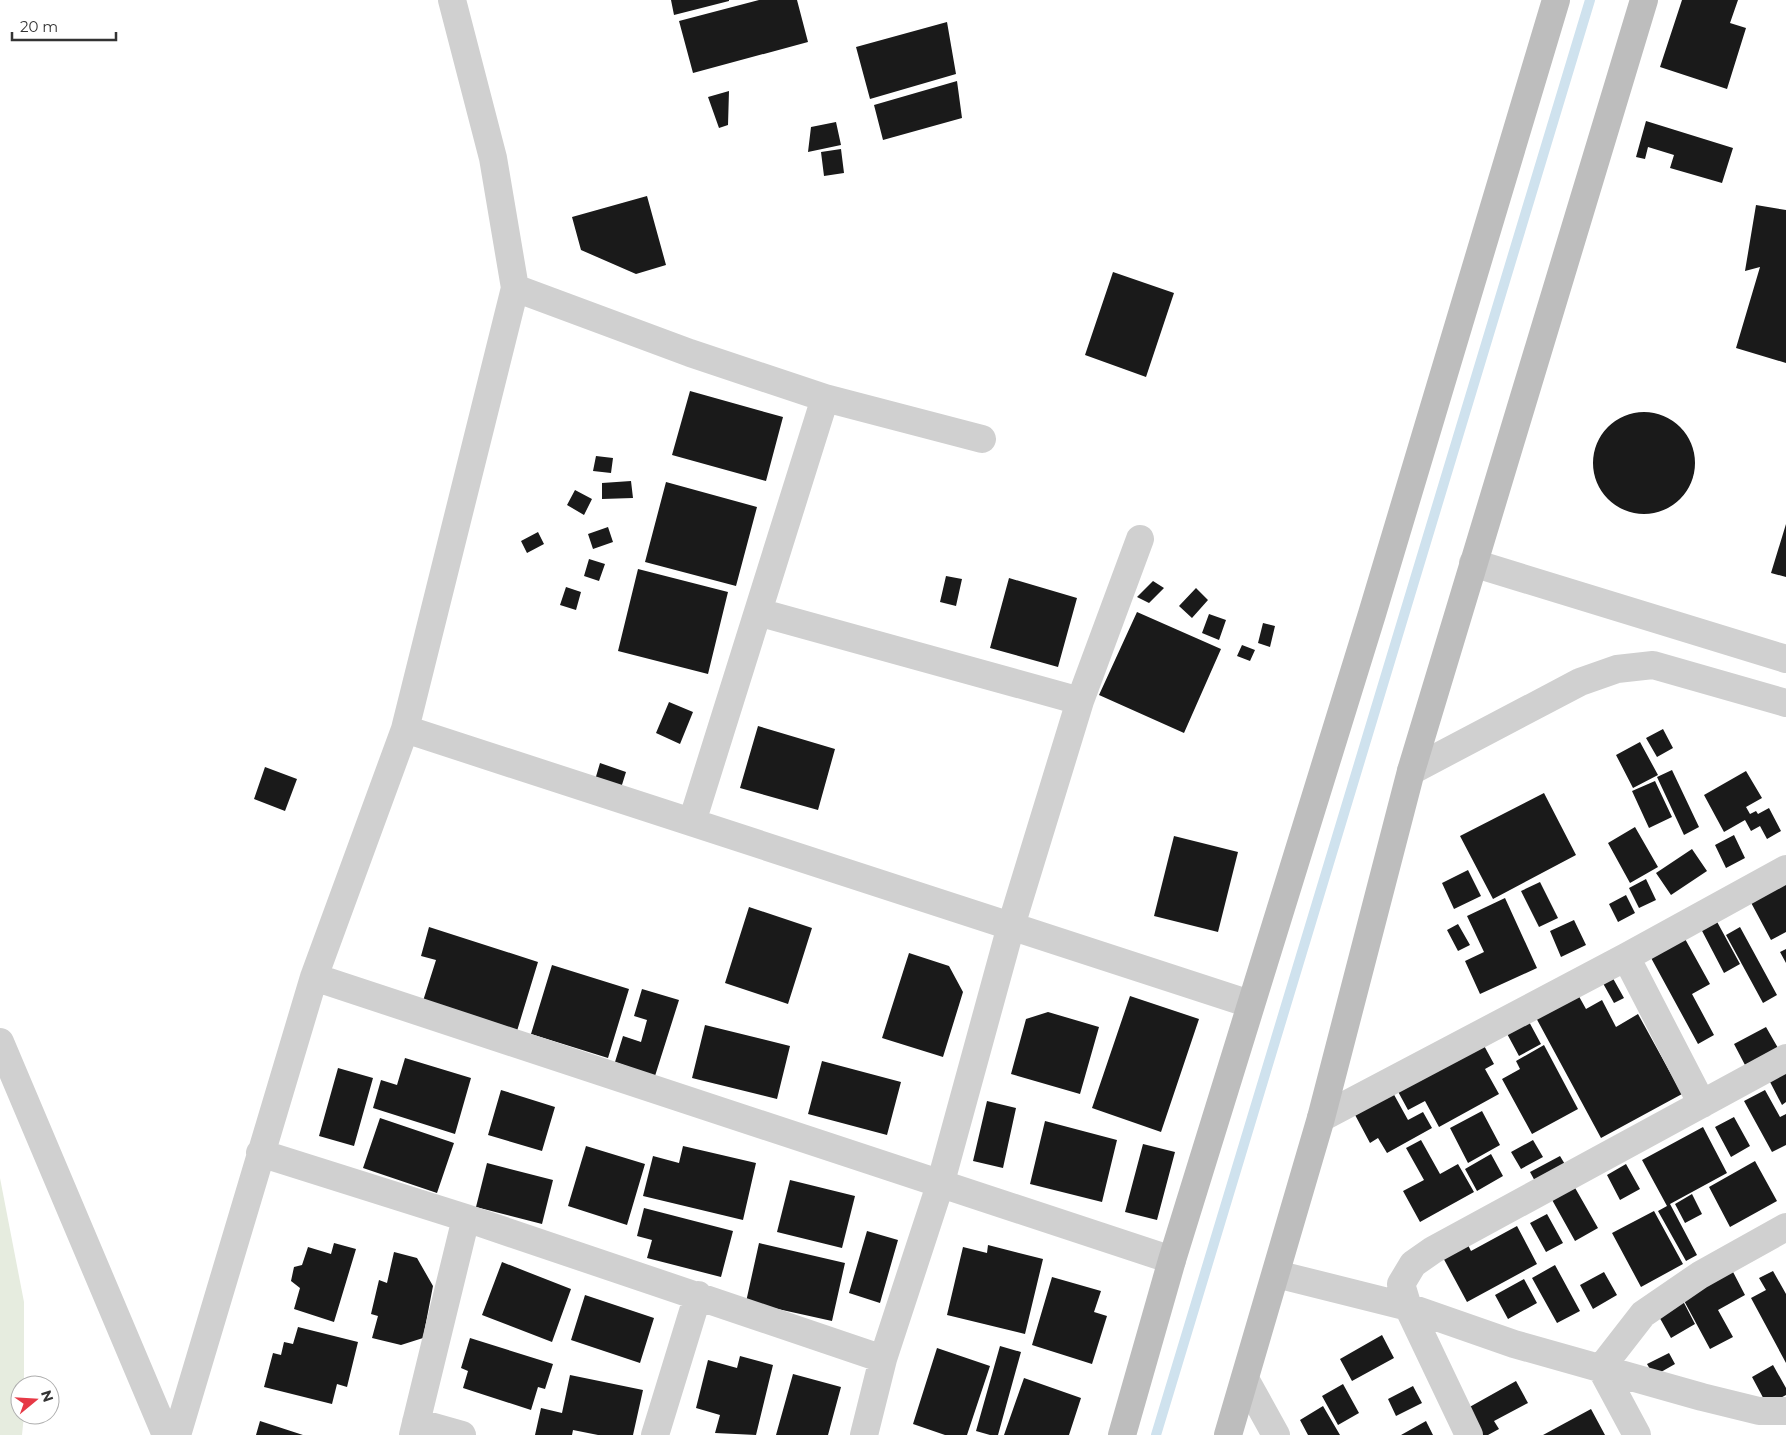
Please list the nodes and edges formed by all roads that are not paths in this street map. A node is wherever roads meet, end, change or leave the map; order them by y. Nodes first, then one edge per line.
1 (452, 0) edge
2 (1556, 0) edge
3 (1644, 0) edge
4 (514, 288) junction
5 (825, 398) junction
6 (982, 438) dead end
7 (1140, 539) dead end
8 (1473, 563) junction
9 (758, 612) junction
10 (1786, 659) edge
11 (1080, 701) junction
12 (1786, 703) edge
13 (405, 729) junction
14 (1411, 771) junction
15 (692, 822) junction
16 (1786, 869) edge
17 (1011, 926) junction
18 (1626, 957) junction
19 (314, 977) junction
20 (1250, 1004) junction
21 (0, 1042) edge
22 (1786, 1058) edge
23 (1702, 1104) junction
24 (1321, 1118) junction
25 (260, 1153) junction
26 (940, 1185) junction
27 (466, 1218) junction
28 (1786, 1226) edge
29 (1172, 1260) junction
30 (1276, 1274) junction
31 (698, 1295) junction
32 (1408, 1307) junction
33 (884, 1359) junction
34 (1601, 1368) junction
35 (1245, 1379) junction
36 (1786, 1412) edge
37 (415, 1428) edge
38 (166, 1435) edge
39 (177, 1435) edge
40 (462, 1435) edge
41 (655, 1435) edge
42 (864, 1435) edge
43 (1122, 1435) edge
44 (1228, 1435) edge
45 (1276, 1435) edge
46 (1469, 1435) edge
47 (1636, 1435) edge

1 - 4 street
2 - 20 main road
3 - 8 main road
4 - 5 street
4 - 13 street
5 - 6 street
5 - 9 street
7 - 11 street
8 - 10 street
8 - 14 main road
9 - 11 street
9 - 15 street
11 - 17 street
12 - 14 street
13 - 15 street
13 - 19 street
14 - 24 main road
15 - 17 street
16 - 18 street
17 - 20 street
17 - 26 street
18 - 23 street
18 - 24 street
19 - 25 street
19 - 26 street
20 - 29 main road
21 - 38 street
22 - 23 street
23 - 32 street
24 - 30 main road
25 - 27 street
25 - 39 street
26 - 29 street
26 - 33 street
27 - 31 street
27 - 37 street
28 - 34 street
29 - 43 main road
30 - 32 street
30 - 35 main road
31 - 33 street
31 - 41 street
32 - 34 street
32 - 46 street
33 - 42 street
34 - 36 street
34 - 47 street
35 - 44 main road
35 - 45 street
37 - 40 street

